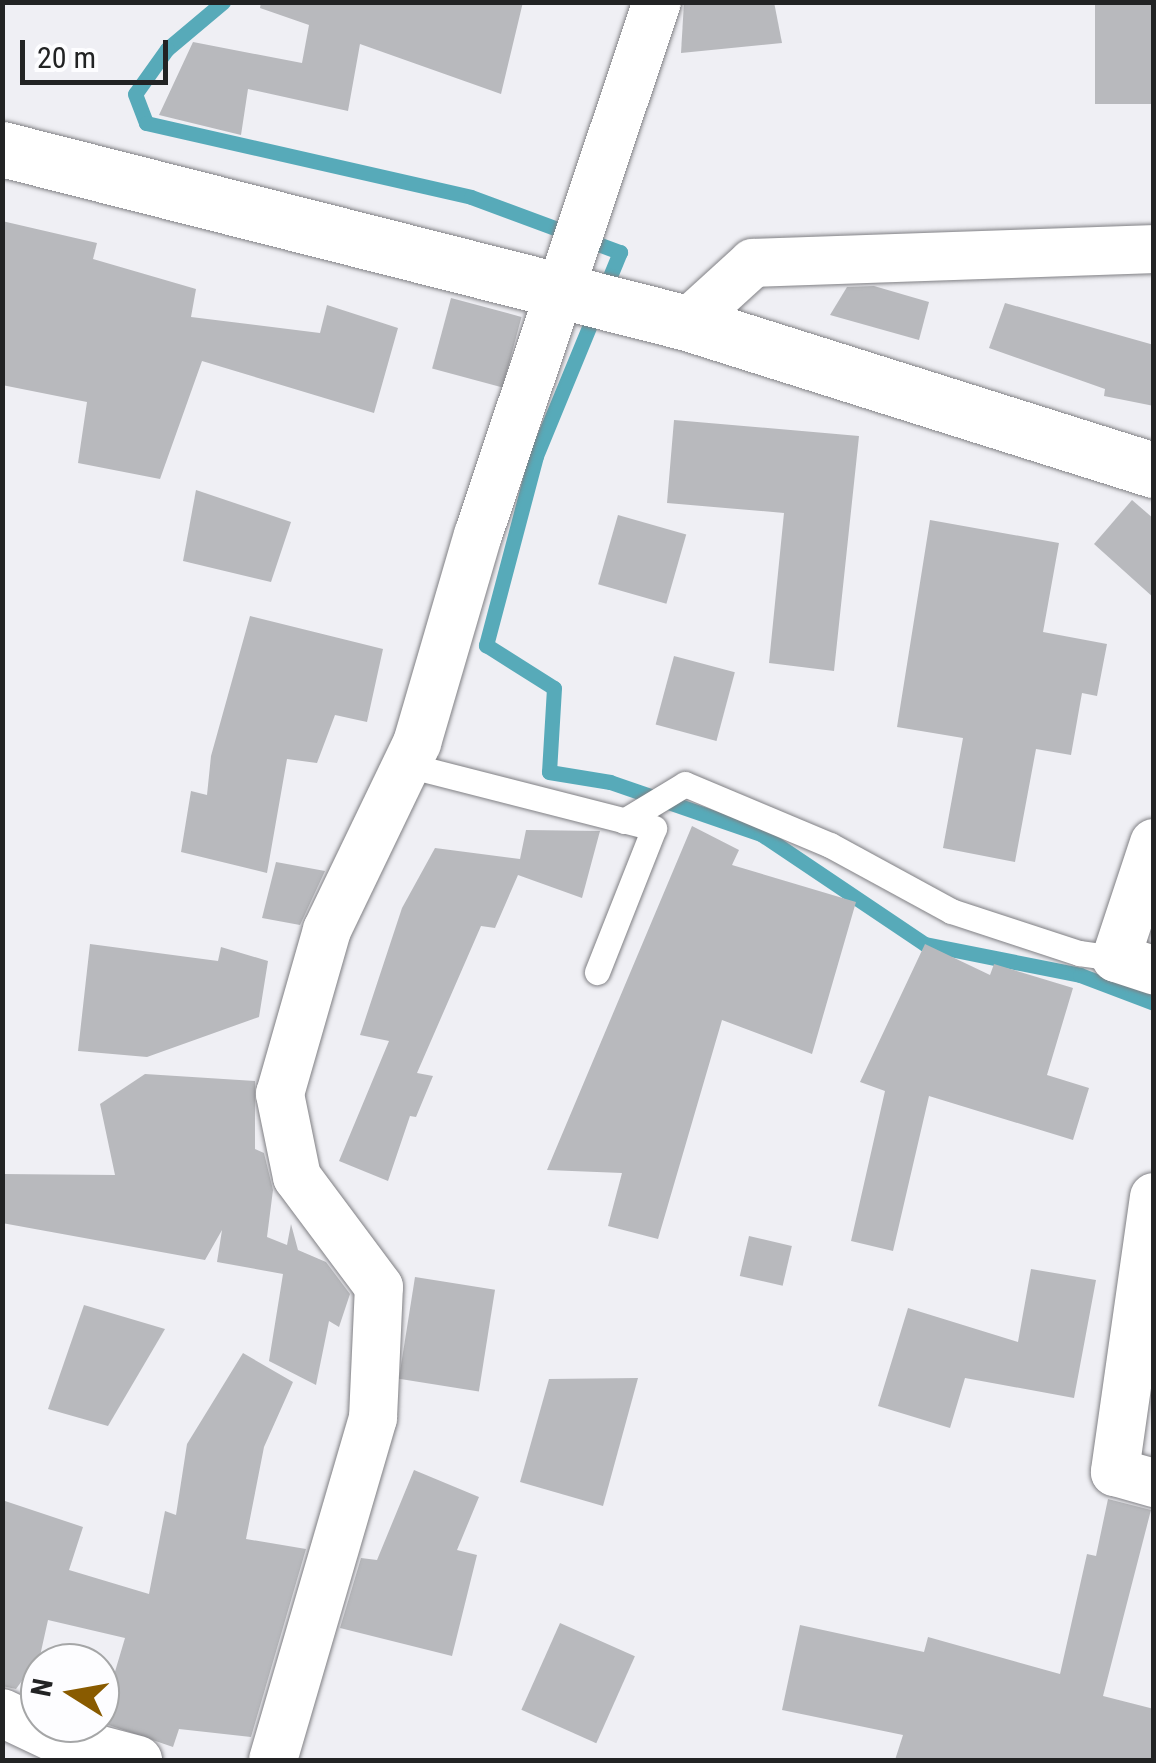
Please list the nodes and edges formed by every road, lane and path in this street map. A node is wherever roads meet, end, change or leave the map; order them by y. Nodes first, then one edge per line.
1 (657, 2) edge
2 (2, 148) edge
3 (1154, 248) edge
4 (563, 290) junction
5 (687, 323) junction
6 (1154, 470) edge
7 (407, 765) junction
8 (624, 821) junction
9 (1154, 843) edge
10 (1135, 964) edge
11 (597, 972) dead end
12 (1154, 1197) edge
13 (1154, 1483) edge
14 (2, 1713) edge
15 (138, 1760) edge
16 (274, 1760) edge

1 - 4 street
2 - 4 street
3 - 5 street
4 - 5 street
4 - 7 street
5 - 6 street
7 - 8 lane
7 - 16 street
8 - 10 lane
8 - 11 lane
9 - 10 street
12 - 13 street
14 - 15 street

